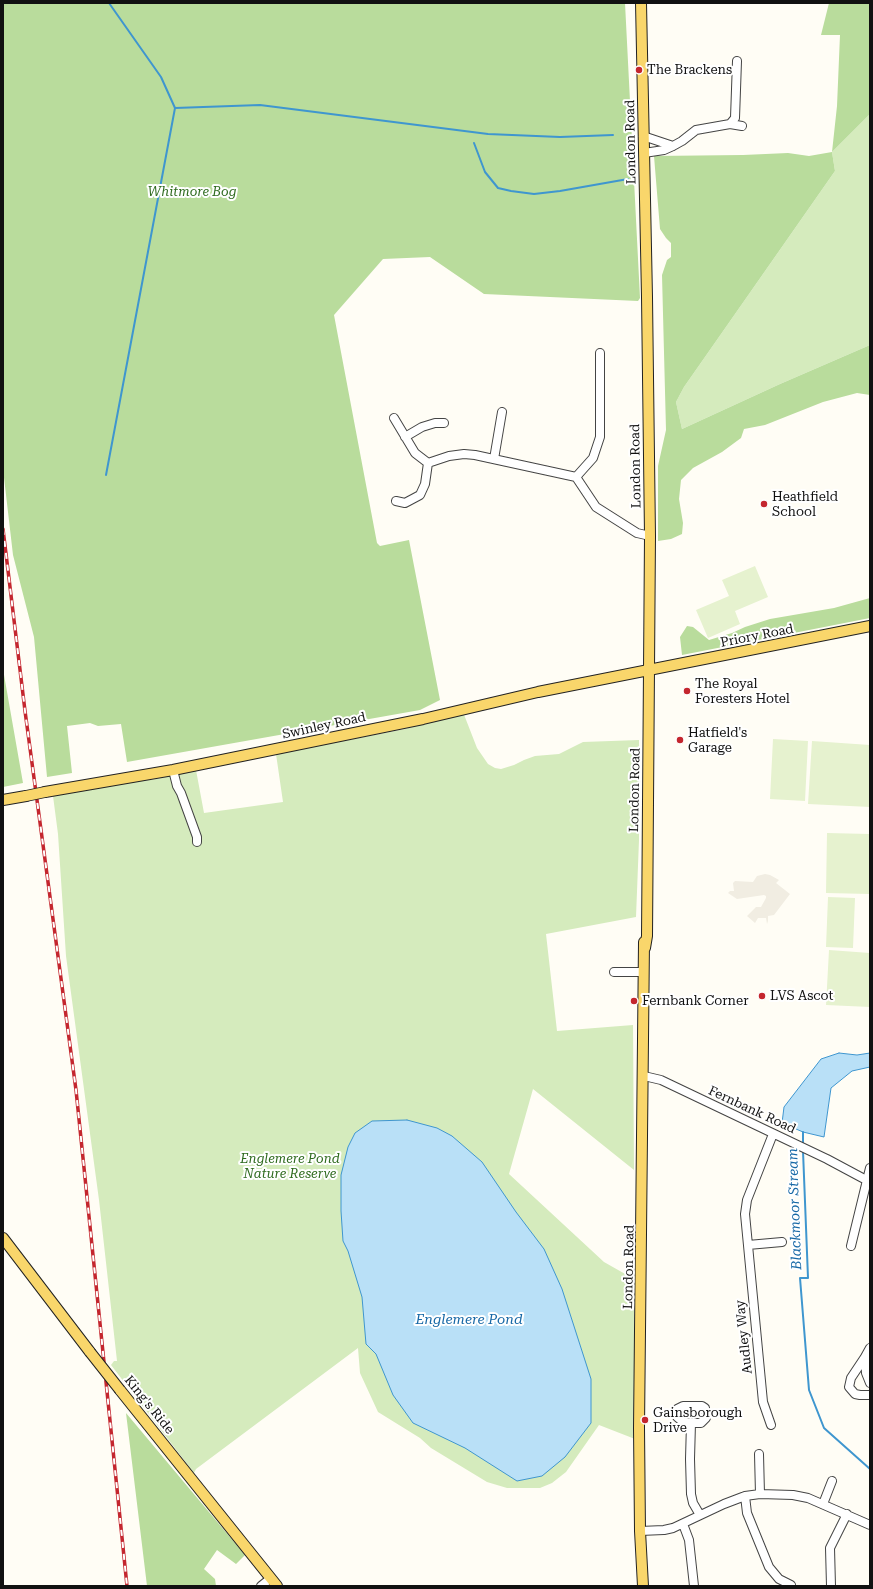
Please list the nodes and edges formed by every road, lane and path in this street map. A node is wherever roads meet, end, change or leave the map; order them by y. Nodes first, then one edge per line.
1 (640, 3) edge
2 (737, 60) dead end
3 (730, 124) junction
4 (742, 126) dead end
5 (643, 136) junction
6 (673, 146) junction
7 (644, 153) junction
8 (600, 353) dead end
9 (502, 412) dead end
10 (394, 418) dead end
11 (444, 423) dead end
12 (405, 438) junction
13 (494, 460) junction
14 (428, 463) junction
15 (576, 477) junction
16 (396, 501) dead end
17 (650, 536) junction
18 (870, 626) edge
19 (649, 670) junction
20 (173, 770) junction
21 (3, 800) edge
22 (197, 842) dead end
23 (614, 972) dead end
24 (644, 972) junction
25 (644, 1076) junction
26 (773, 1134) junction
27 (870, 1168) edge
28 (868, 1181) edge
29 (3, 1238) edge
30 (782, 1242) dead end
31 (748, 1246) junction
32 (851, 1246) dead end
33 (870, 1348) edge
34 (865, 1357) junction
35 (870, 1383) edge
36 (870, 1395) edge
37 (691, 1423) dead end
38 (771, 1425) dead end
39 (759, 1454) dead end
40 (832, 1481) dead end
41 (760, 1494) junction
42 (745, 1496) junction
43 (823, 1504) junction
44 (847, 1514) junction
45 (700, 1515) junction
46 (683, 1524) junction
47 (870, 1525) edge
48 (640, 1531) junction
49 (274, 1582) edge
50 (791, 1585) edge
51 (261, 1586) edge
52 (643, 1586) edge
53 (694, 1586) edge
54 (831, 1586) edge

1 - 5 main road, London Road
2 - 3 street
3 - 4 street
3 - 6 street
5 - 6 street
5 - 7 main road, London Road
6 - 7 street
7 - 17 main road, London Road
8 - 15 street
9 - 13 street
10 - 12 street
11 - 12 street
12 - 14 street
13 - 14 street
13 - 15 street
14 - 16 street
15 - 17 street
17 - 19 main road, London Road
18 - 19 main road, Priory Road
19 - 20 main road, Swinley Road
19 - 24 main road, London Road
20 - 21 main road, Swinley Road, bridge
20 - 22 street
23 - 24 street
24 - 25 main road, London Road
25 - 26 street, Fernbank Road
25 - 48 main road, London Road
26 - 28 street, Fernbank Road
26 - 31 street, Audley Way
27 - 28 street
28 - 32 street
29 - 49 main road, King's Ride, bridge
30 - 31 street
31 - 38 street, Audley Way
33 - 34 street
34 - 35 street
34 - 36 street
37 - 45 street
39 - 41 street
40 - 43 street
41 - 42 street
41 - 43 street
42 - 45 street
42 - 50 street
43 - 44 street
44 - 47 street
44 - 54 street
45 - 46 street
46 - 48 street
46 - 53 street
48 - 52 main road, London Road
49 - 51 street

